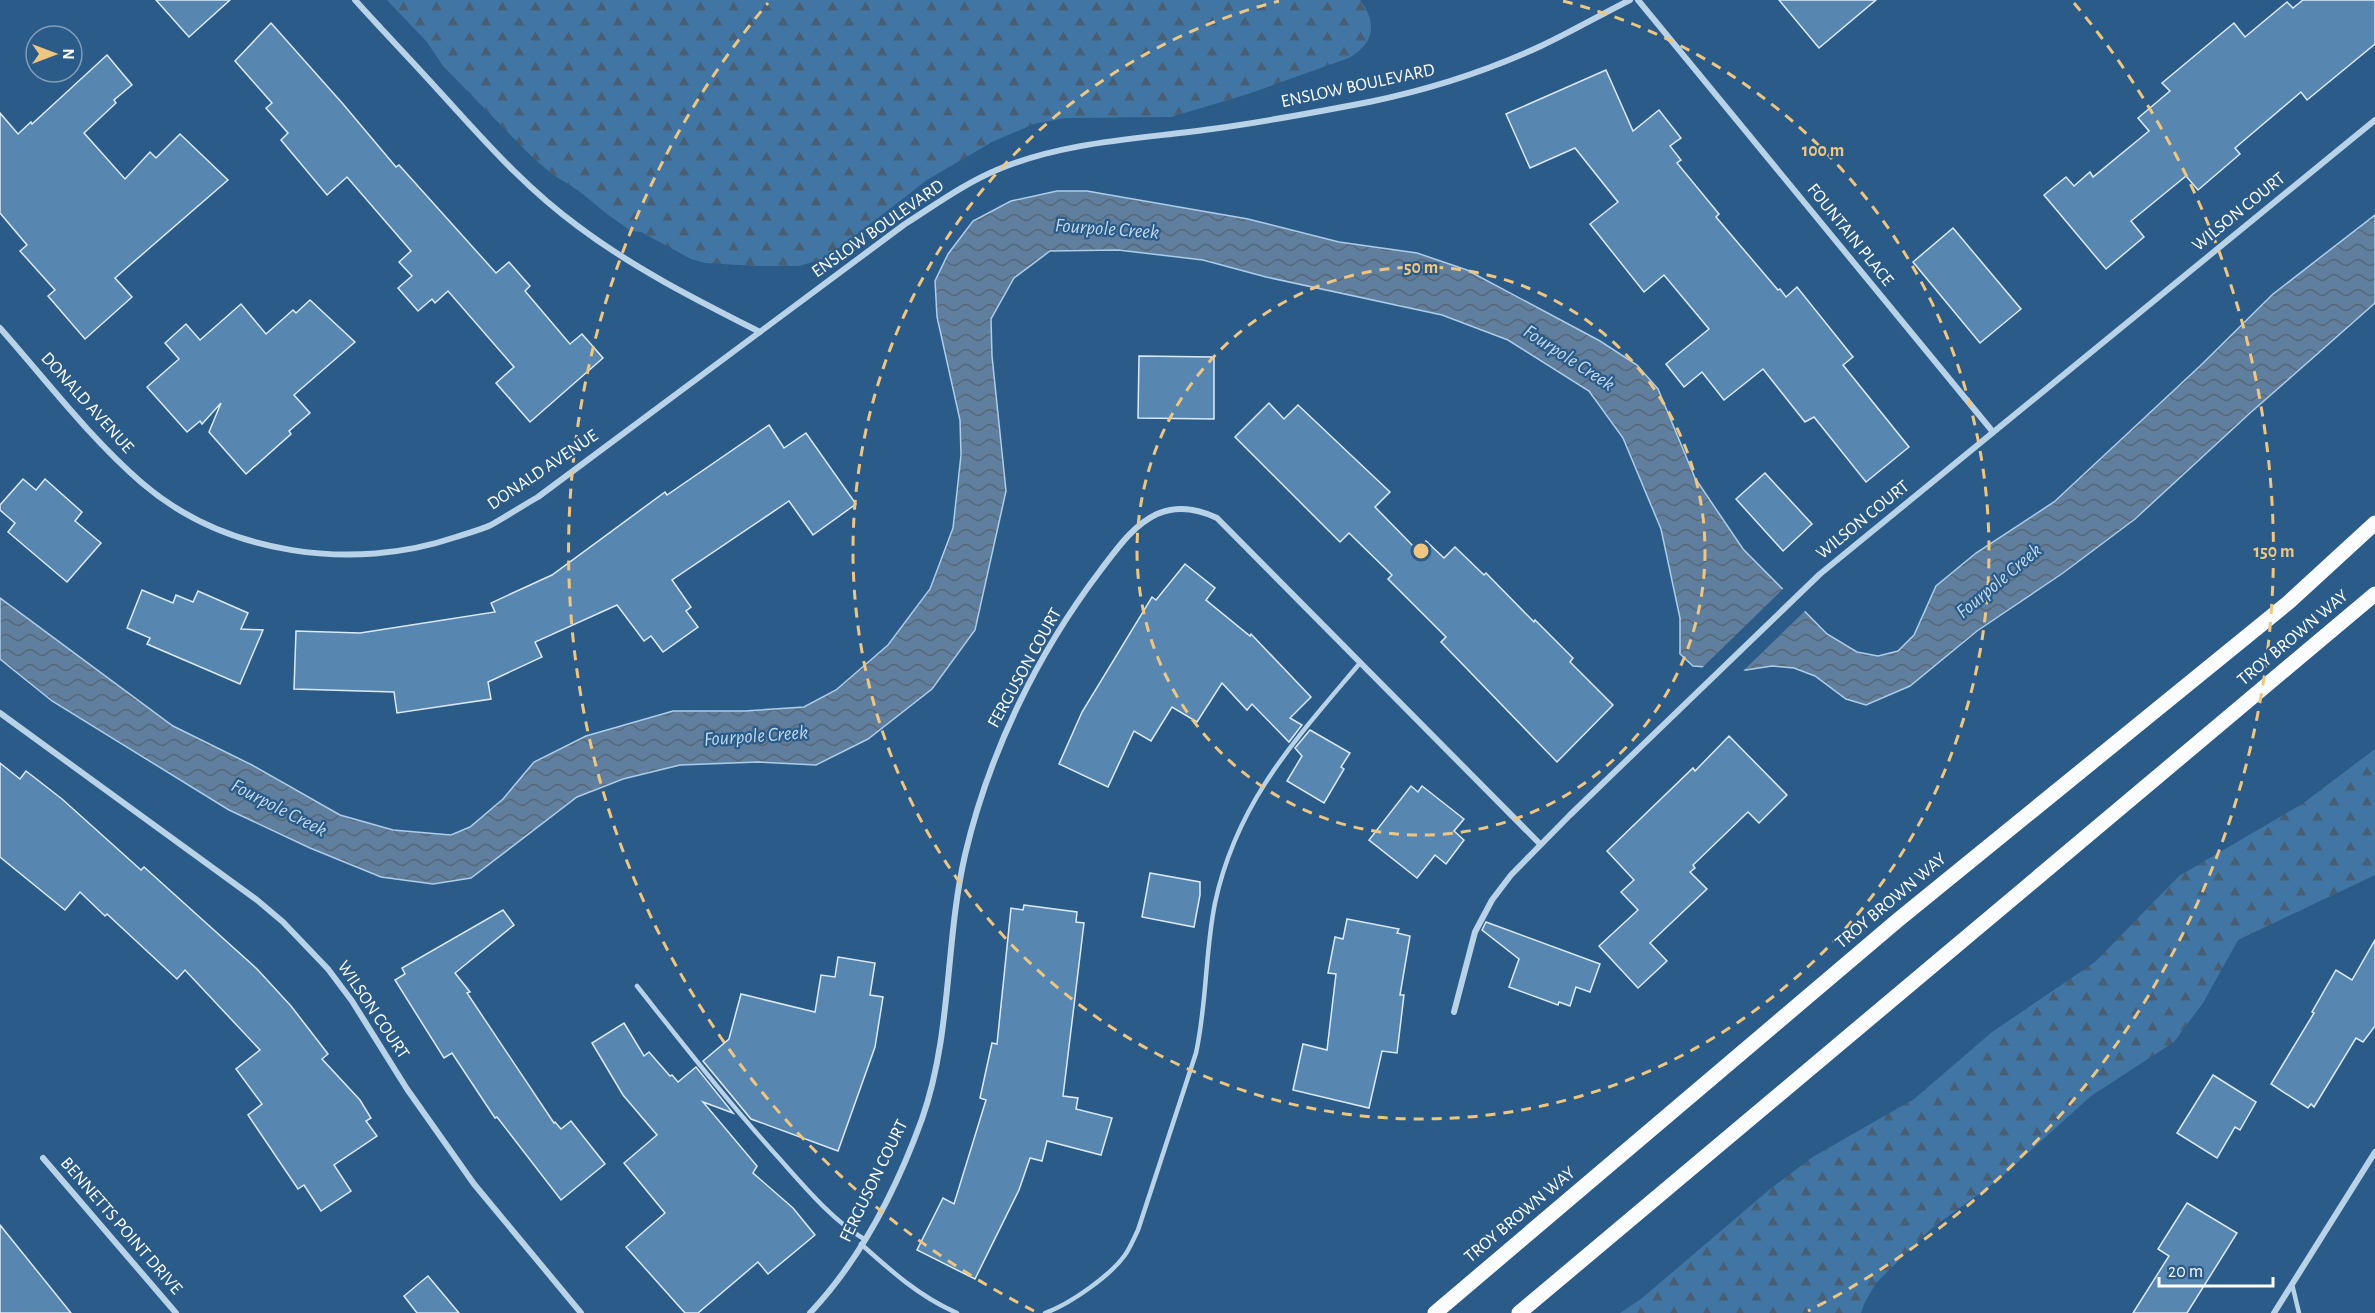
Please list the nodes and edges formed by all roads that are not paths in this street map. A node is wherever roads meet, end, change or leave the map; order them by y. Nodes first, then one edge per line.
1 (356, 0) edge
2 (1630, 0) edge
3 (1638, 0) edge
4 (2375, 120) edge
5 (0, 328) edge
6 (760, 332) junction
7 (1993, 432) junction
8 (2375, 523) edge
9 (2375, 594) edge
10 (1360, 663) junction
11 (0, 713) edge
12 (1540, 844) junction
13 (637, 986) dead end
14 (1454, 1012) dead end
15 (2375, 1152) edge
16 (43, 1158) dead end
17 (863, 1242) junction
18 (2292, 1284) junction
19 (176, 1313) edge
20 (581, 1313) edge
21 (810, 1313) edge
22 (957, 1313) edge
23 (1045, 1313) edge
24 (1435, 1313) edge
25 (1519, 1313) edge
26 (2274, 1313) edge
27 (2299, 1313) edge

1 - 6 street
2 - 6 street, ENSLOW BOULEVARD
3 - 7 street, FOUNTAIN PLACE
4 - 7 street, WILSON COURT
5 - 6 street, DONALD AVENUE
7 - 12 street, WILSON COURT
8 - 24 main road, TROY BROWN WAY
9 - 25 main road, TROY BROWN WAY
10 - 12 street, FERGUSON COURT
10 - 17 street, FERGUSON COURT
10 - 23 lane
11 - 20 street, WILSON COURT
12 - 14 street, WILSON COURT
13 - 17 lane
15 - 18 street
16 - 19 street, BENNETTS POINT DRIVE
17 - 21 street, FERGUSON COURT
17 - 22 lane
18 - 26 street
18 - 27 lane

